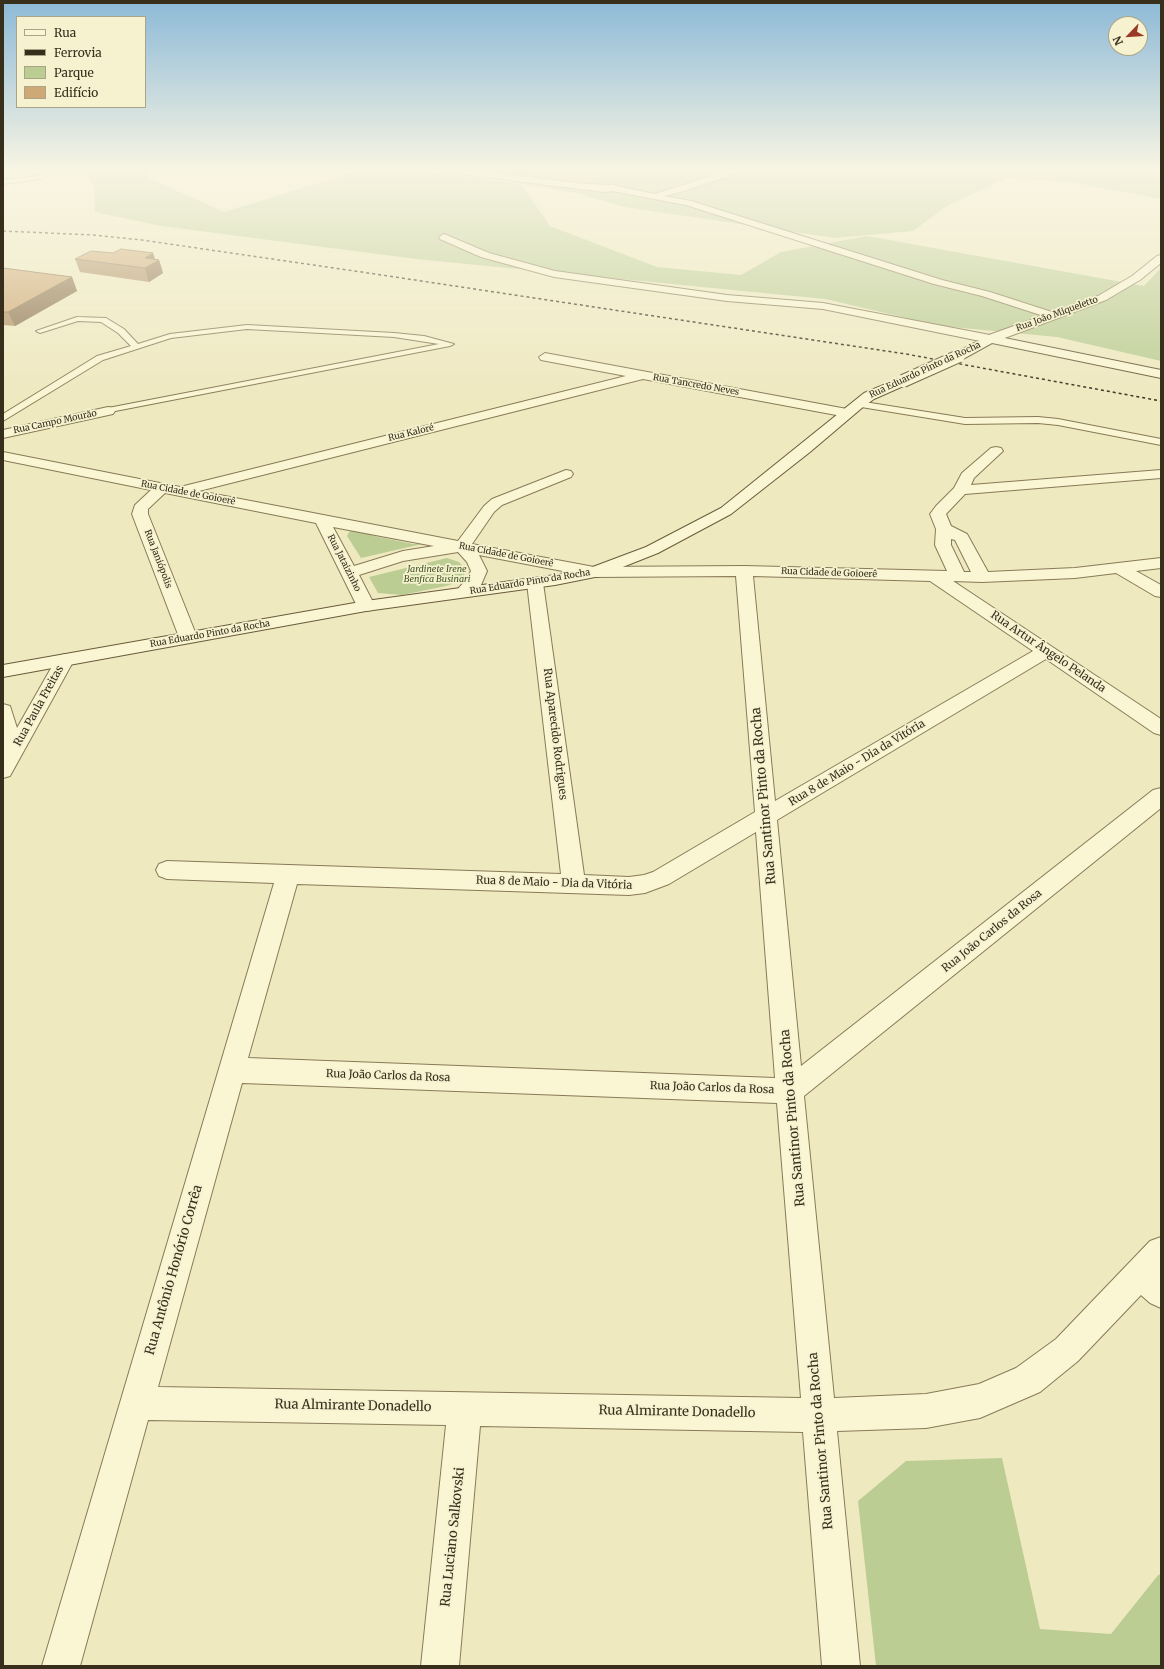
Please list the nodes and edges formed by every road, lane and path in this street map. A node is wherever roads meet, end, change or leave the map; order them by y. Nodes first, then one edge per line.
1 (467, 247) edge
2 (827, 247) edge
3 (1161, 258) edge
4 (1054, 316) junction
5 (40, 331) dead end
6 (990, 339) junction
7 (137, 347) junction
8 (545, 357) dead end
9 (1161, 374) edge
10 (644, 375) junction
11 (853, 408) junction
12 (108, 411) joint
13 (3, 418) edge
14 (3, 434) edge
15 (1161, 442) edge
16 (996, 451) dead end
17 (3, 456) edge
18 (566, 474) dead end
19 (1161, 474) edge
20 (162, 488) junction
21 (961, 490) junction
22 (178, 491) junction
23 (322, 520) junction
24 (944, 529) junction
25 (462, 547) junction
26 (1161, 563) edge
27 (1119, 568) junction
28 (744, 571) junction
29 (594, 572) junction
30 (349, 573) junction
31 (934, 576) junction
32 (958, 577) junction
33 (982, 577) junction
34 (535, 583) junction
35 (464, 592) junction
36 (1161, 592) edge
37 (366, 606) junction
38 (188, 638) junction
39 (1046, 651) junction
40 (65, 660) junction
41 (3, 671) edge
42 (3, 710) edge
43 (1161, 728) edge
44 (14, 752) junction
45 (3, 770) edge
46 (1161, 796) edge
47 (766, 817) junction
48 (167, 870) dead end
49 (288, 874) junction
50 (574, 884) junction
51 (232, 1070) junction
52 (790, 1091) junction
53 (1154, 1273) edge
54 (136, 1403) junction
55 (465, 1408) junction
56 (819, 1415) junction
57 (61, 1666) edge
58 (440, 1666) edge
59 (841, 1666) edge

1 - 6 street
2 - 4 street
3 - 4 street, Rua João Miqueletto
4 - 6 street, Rua João Miqueletto
5 - 7 lane
6 - 9 street, Rua Eduardo Pinto da Rocha
6 - 11 street, Rua Eduardo Pinto da Rocha, bridge
7 - 12 lane
7 - 13 lane
8 - 10 street, Rua Tancredo Neves
10 - 11 street, Rua Tancredo Neves
10 - 22 street, Rua Kaloré
11 - 15 lane
11 - 29 street, Rua Eduardo Pinto da Rocha
12 - 14 street, Rua Campo Mourão
16 - 21 street
17 - 20 street, Rua Cidade de Goioerê
18 - 25 street
19 - 21 street
20 - 22 street, Rua Cidade de Goioerê
20 - 38 street, Rua Janiópolis
21 - 24 street
22 - 23 street, Rua Cidade de Goioerê
23 - 25 street, Rua Cidade de Goioerê
23 - 30 street, Rua Jataizinho
24 - 32 street
24 - 33 street
25 - 29 street, Rua Cidade de Goioerê
25 - 30 street
25 - 35 street
26 - 27 street, Rua Cidade de Goioerê
27 - 33 street, Rua Cidade de Goioerê
27 - 36 street
28 - 29 street, Rua Cidade de Goioerê
28 - 31 street, Rua Cidade de Goioerê
28 - 47 street, Rua Santinor Pinto da Rocha
29 - 34 street, Rua Eduardo Pinto da Rocha
30 - 37 street, Rua Jataizinho
31 - 32 street, Rua Cidade de Goioerê
31 - 39 street, Rua Artur Ângelo Pelanda
32 - 33 street, Rua Cidade de Goioerê
34 - 35 street, Rua Eduardo Pinto da Rocha
34 - 50 street, Rua Aparecido Rodrigues
35 - 37 street, Rua Eduardo Pinto da Rocha
37 - 38 street, Rua Eduardo Pinto da Rocha
38 - 40 street, Rua Eduardo Pinto da Rocha
39 - 43 street, Rua Artur Ângelo Pelanda
39 - 47 street, Rua 8 de Maio - Dia da Vitória
40 - 41 street, Rua Eduardo Pinto da Rocha
40 - 44 street, Rua Paula Freitas
42 - 44 street, Rua Paula Freitas
44 - 45 street, Rua Paula Freitas
46 - 52 street, Rua João Carlos da Rosa
47 - 50 street, Rua 8 de Maio - Dia da Vitória
47 - 52 street, Rua Santinor Pinto da Rocha
48 - 49 street, Rua 8 de Maio - Dia da Vitória
49 - 50 street, Rua 8 de Maio - Dia da Vitória
49 - 51 street, Rua Antônio Honório Corrêa
51 - 52 street, Rua João Carlos da Rosa
51 - 54 street, Rua Antônio Honório Corrêa
52 - 56 street, Rua Santinor Pinto da Rocha
53 - 56 street, Rua Almirante Donadello
54 - 55 street, Rua Almirante Donadello
54 - 57 street, Rua Antônio Honório Corrêa
55 - 56 street, Rua Almirante Donadello
55 - 58 street, Rua Luciano Salkovski
56 - 59 street, Rua Santinor Pinto da Rocha

